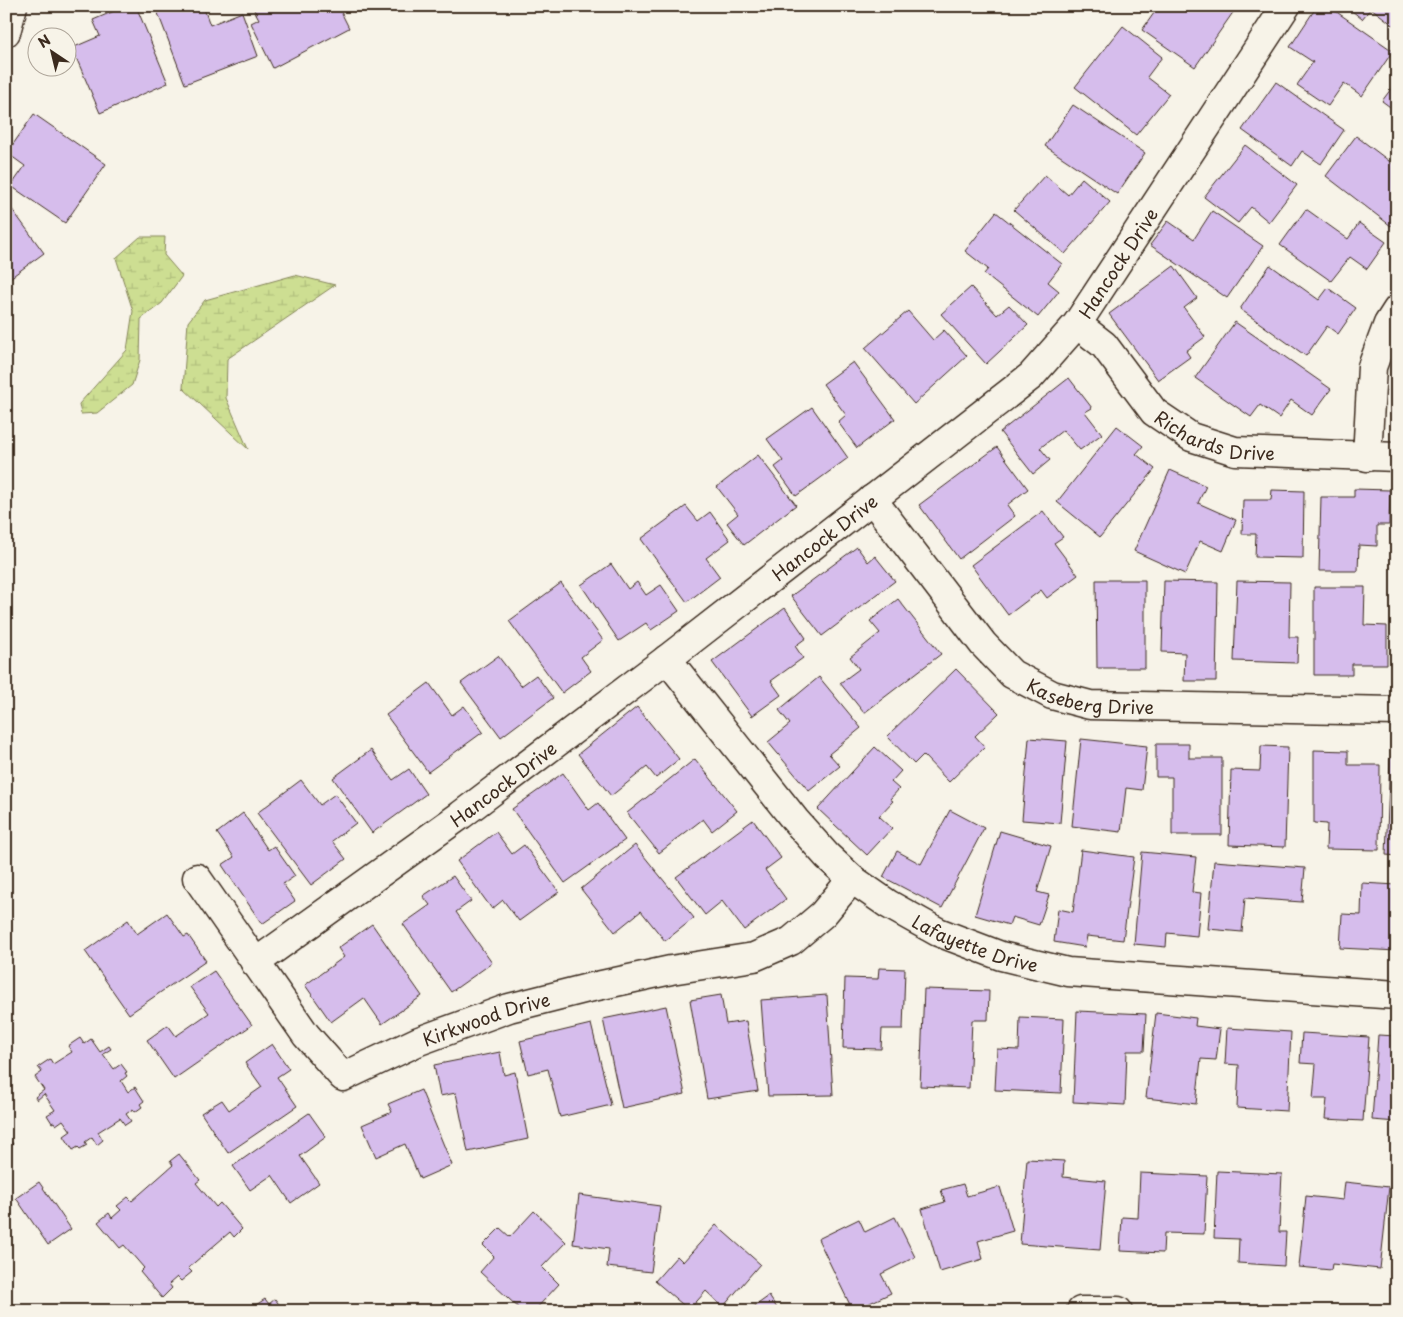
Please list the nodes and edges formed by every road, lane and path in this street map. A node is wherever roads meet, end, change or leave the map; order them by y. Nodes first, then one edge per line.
1 (13, 6) edge
2 (1286, 6) edge
3 (6, 32) edge
4 (1397, 310) edge
5 (1077, 324) junction
6 (1367, 457) junction
7 (1397, 457) edge
8 (872, 499) junction
9 (667, 659) junction
10 (1397, 712) edge
11 (197, 878) dead end
12 (852, 879) junction
13 (255, 963) junction
14 (1397, 995) edge
15 (1081, 1311) edge
16 (1118, 1311) edge

1 - 3 street
2 - 5 street, Hancock Drive
4 - 6 street
5 - 6 street, Richards Drive
5 - 8 street, Hancock Drive
6 - 7 street, Richards Drive
8 - 9 street, Hancock Drive
8 - 10 street, Kaseberg Drive
9 - 12 street, Lafayette Drive
9 - 13 street, Hancock Drive
11 - 13 street, Kirkwood Drive
12 - 13 street, Kirkwood Drive
12 - 14 street, Lafayette Drive
15 - 16 street

